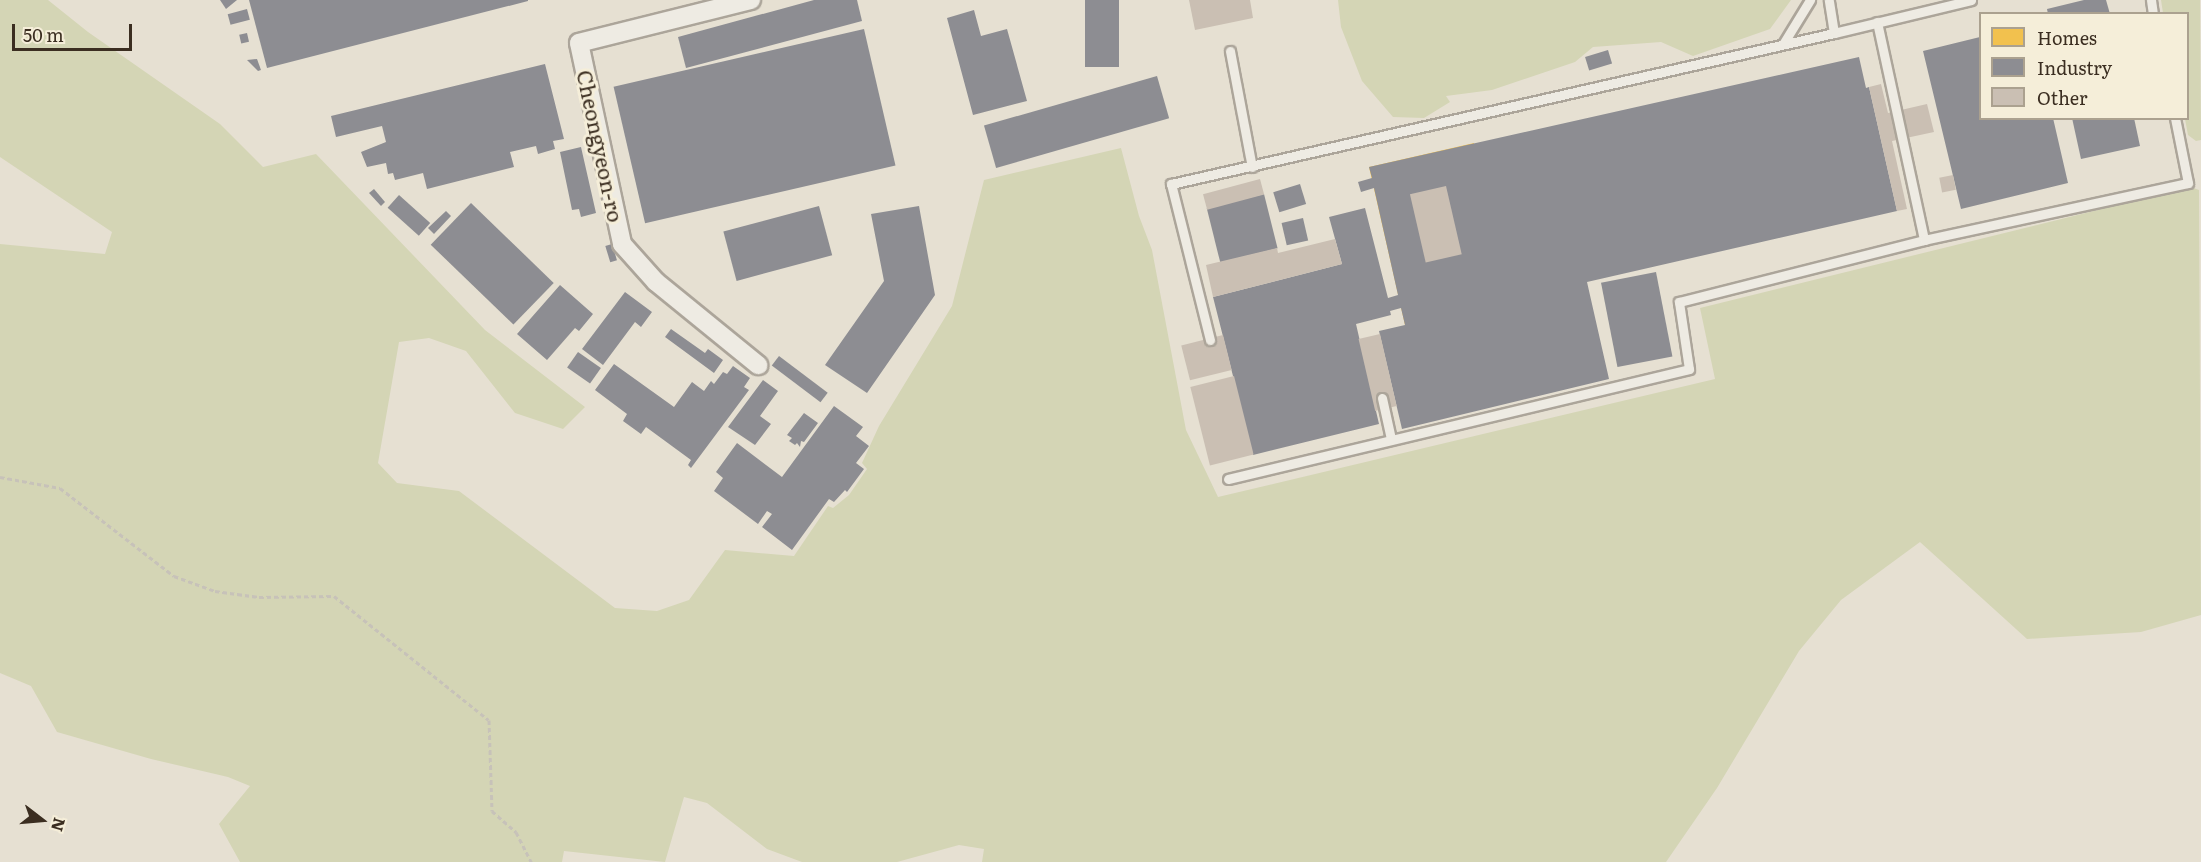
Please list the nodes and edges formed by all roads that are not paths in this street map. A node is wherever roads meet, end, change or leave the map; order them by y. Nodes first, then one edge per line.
1 (751, 0) edge
2 (1810, 0) edge
3 (1829, 0) edge
4 (1971, 0) edge
5 (1877, 22) junction
6 (1834, 33) junction
7 (1783, 44) junction
8 (1230, 51) dead end
9 (2175, 120) edge
10 (1252, 167) junction
11 (1924, 240) junction
12 (1210, 340) dead end
13 (758, 365) dead end
14 (1382, 398) dead end
15 (1391, 439) junction
16 (1228, 479) dead end

1 - 13 street, Cheongyeon-ro
2 - 7 lane
3 - 6 lane
4 - 5 lane
5 - 6 lane
5 - 11 lane
6 - 7 lane
7 - 10 lane
8 - 10 lane
9 - 11 lane
10 - 12 lane
11 - 15 lane
14 - 15 lane
15 - 16 lane

